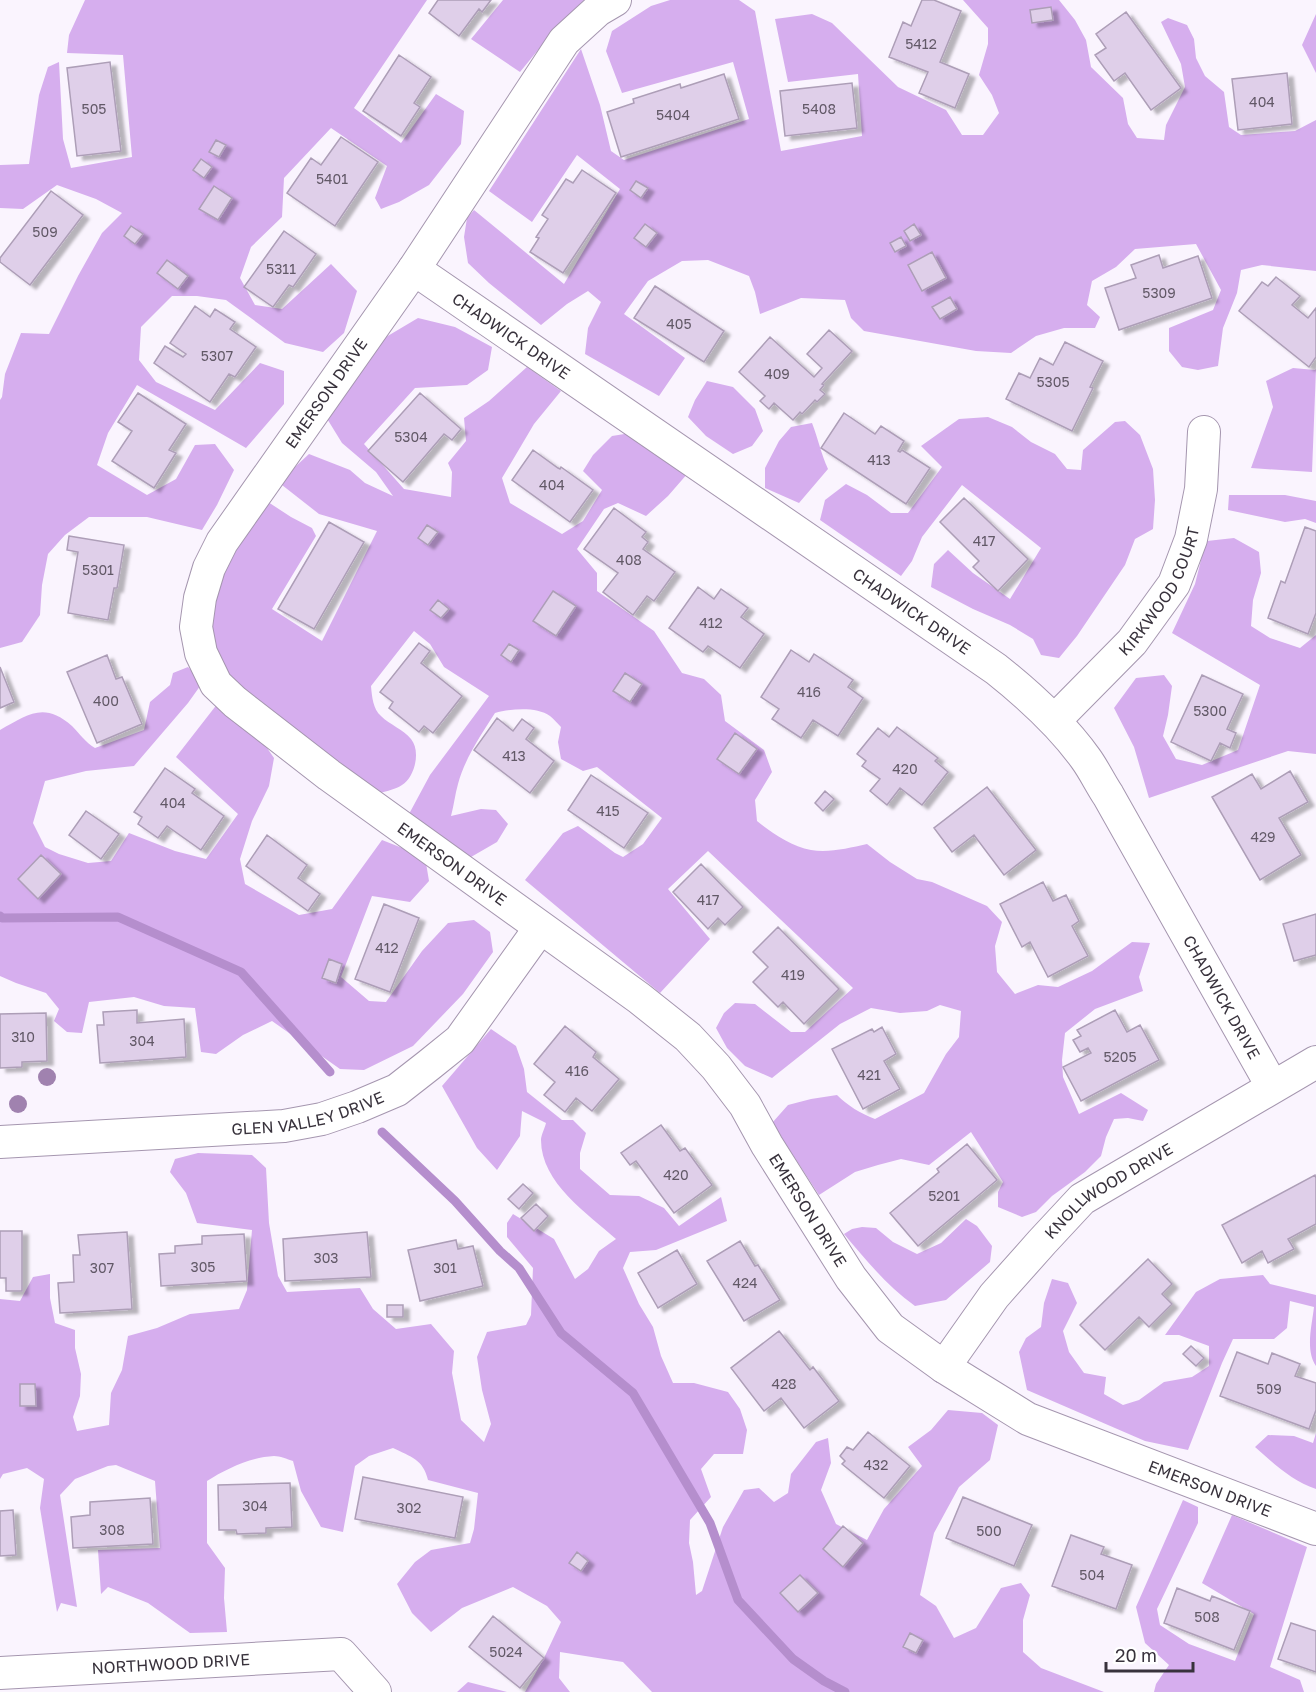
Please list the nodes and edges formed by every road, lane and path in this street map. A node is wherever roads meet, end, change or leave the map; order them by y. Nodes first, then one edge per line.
1 (615, 0) edge
2 (414, 269) junction
3 (1204, 432) dead end
4 (1055, 720) junction
5 (540, 928) junction
6 (1316, 1062) edge
7 (1272, 1086) junction
8 (0, 1142) edge
9 (944, 1367) junction
10 (1316, 1528) edge
11 (0, 1672) edge
12 (375, 1692) edge

1 - 2 street, EMERSON DRIVE
2 - 4 street, CHADWICK DRIVE
2 - 5 street, EMERSON DRIVE
3 - 4 street, KIRKWOOD COURT
4 - 7 street, CHADWICK DRIVE
5 - 8 street, GLEN VALLEY DRIVE
5 - 9 street, EMERSON DRIVE
6 - 7 street, KNOLLWOOD DRIVE
7 - 9 street, KNOLLWOOD DRIVE
9 - 10 street, EMERSON DRIVE
11 - 12 street, NORTHWOOD DRIVE

